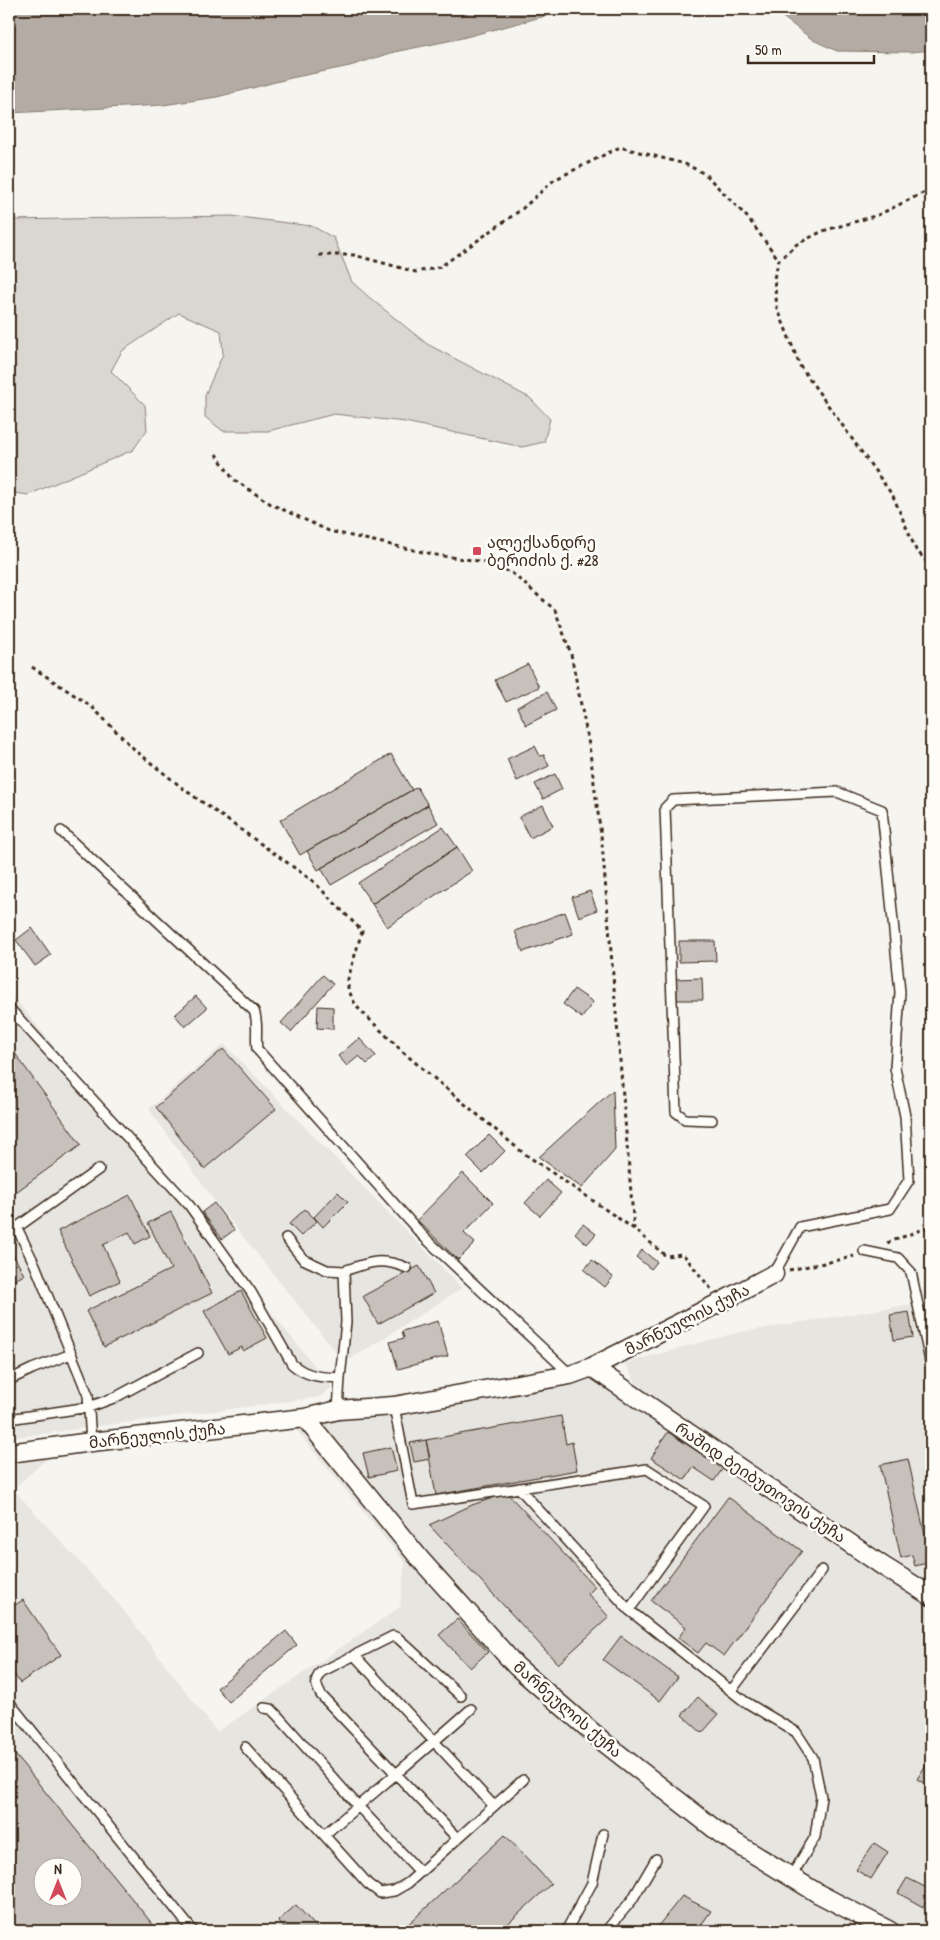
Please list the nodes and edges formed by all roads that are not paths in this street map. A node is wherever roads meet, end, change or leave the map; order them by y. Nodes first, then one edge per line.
1 (61, 831) dead end
2 (9, 1008) edge
3 (712, 1120) dead end
4 (99, 1169) dead end
5 (13, 1231) edge
6 (286, 1238) dead end
7 (864, 1252) dead end
8 (407, 1268) dead end
9 (344, 1271) junction
10 (774, 1274) joint
11 (931, 1315) edge
12 (921, 1317) junction
13 (198, 1352) dead end
14 (71, 1354) junction
15 (931, 1366) edge
16 (592, 1367) junction
17 (570, 1375) junction
18 (340, 1378) junction
19 (9, 1380) edge
20 (394, 1406) junction
21 (88, 1407) junction
22 (338, 1410) junction
23 (9, 1418) edge
24 (305, 1418) junction
25 (91, 1442) junction
26 (9, 1453) edge
27 (519, 1488) junction
28 (822, 1570) dead end
29 (931, 1596) edge
30 (629, 1610) junction
31 (354, 1655) junction
32 (731, 1691) junction
33 (461, 1696) dead end
34 (9, 1702) edge
35 (264, 1708) dead end
36 (471, 1709) dead end
37 (435, 1742) junction
38 (245, 1748) dead end
39 (395, 1773) junction
40 (523, 1780) dead end
41 (493, 1805) junction
42 (358, 1806) junction
43 (324, 1834) junction
44 (603, 1834) dead end
45 (456, 1838) junction
46 (656, 1858) dead end
47 (420, 1872) junction
48 (791, 1877) junction
49 (931, 1925) edge
50 (194, 1931) edge
51 (566, 1931) edge
52 (606, 1931) edge
53 (890, 1931) edge
54 (928, 1931) edge

1 - 17 lane
2 - 18 lane
3 - 10 lane
4 - 5 lane
5 - 14 lane
6 - 9 lane
7 - 12 lane
8 - 9 lane
9 - 18 lane
10 - 16 street, მარნეულის ქუჩა
11 - 12 lane
12 - 15 lane
13 - 21 lane
14 - 19 lane
14 - 21 lane
16 - 17 street, მარნეულის ქუჩა
16 - 29 street, რაშიდ ბეიბუთოვის ქუჩა
17 - 20 street, მარნეულის ქუჩა
18 - 22 lane
20 - 22 street, მარნეულის ქუჩა
20 - 27 lane
21 - 23 lane
21 - 25 lane
22 - 24 street, მარნეულის ქუჩა
24 - 25 street, მარნეულის ქუჩა
24 - 48 street, მარნეულის ქუჩა
25 - 26 street, მარნეულის ქუჩა
27 - 30 lane
27 - 30 lane
28 - 32 lane
30 - 32 lane
31 - 33 lane
31 - 37 lane
31 - 39 lane
32 - 48 lane
34 - 50 lane
35 - 42 lane
36 - 37 lane
37 - 39 lane
37 - 41 lane
38 - 43 lane
39 - 42 lane
39 - 45 lane
40 - 41 lane
41 - 45 lane
42 - 43 lane
42 - 47 lane
43 - 47 lane
44 - 51 lane
45 - 47 lane
46 - 52 lane
48 - 53 street, მარნეულის ქუჩა
49 - 54 lane

